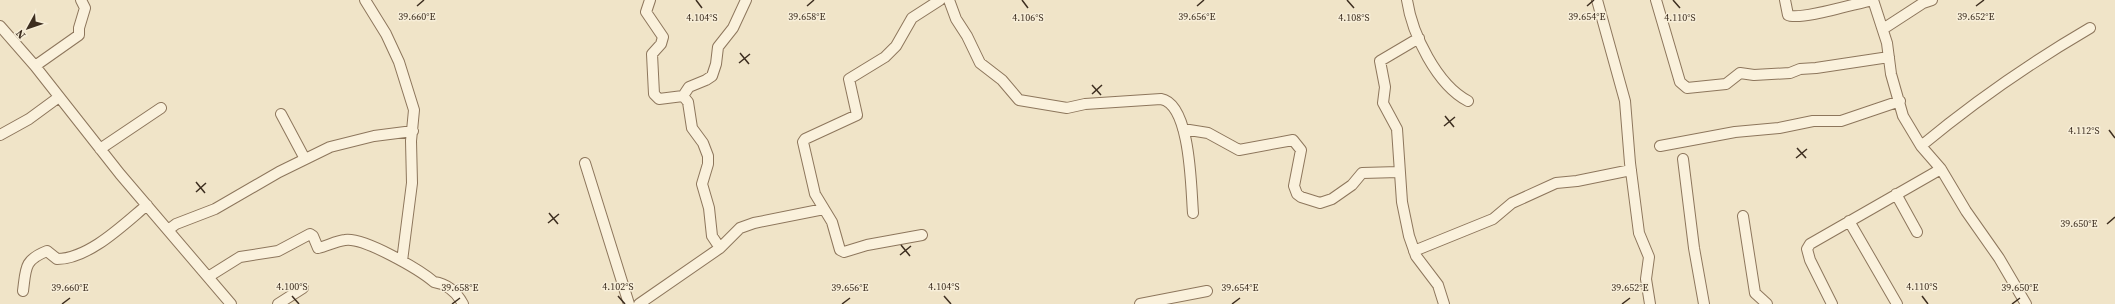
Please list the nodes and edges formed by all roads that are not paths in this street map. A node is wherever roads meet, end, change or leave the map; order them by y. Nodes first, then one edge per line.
1 (365, 0) edge
2 (650, 0) edge
3 (746, 0) edge
4 (940, 0) edge
5 (949, 0) edge
6 (1406, 0) edge
7 (1597, 0) edge
8 (1656, 0) edge
9 (1785, 0) edge
10 (1873, 0) edge
11 (1932, 0) edge
12 (84, 1) edge
13 (0, 26) edge
14 (2090, 28) dead end
15 (1883, 29) junction
16 (1419, 38) junction
17 (1889, 56) junction
18 (35, 66) junction
19 (683, 96) junction
20 (60, 97) junction
21 (1468, 101) dead end
22 (1900, 101) junction
23 (161, 108) dead end
24 (281, 114) dead end
25 (1183, 129) junction
26 (413, 131) junction
27 (0, 135) edge
28 (1660, 146) dead end
29 (1920, 146) junction
30 (100, 149) junction
31 (305, 159) junction
32 (1683, 159) dead end
33 (586, 163) dead end
34 (1631, 170) junction
35 (1940, 170) junction
36 (1399, 172) junction
37 (1896, 194) junction
38 (147, 205) junction
39 (824, 209) junction
40 (1193, 213) dead end
41 (1743, 216) dead end
42 (1849, 221) junction
43 (168, 230) junction
44 (1917, 232) dead end
45 (922, 235) dead end
46 (720, 248) junction
47 (1414, 251) junction
48 (402, 261) junction
49 (208, 277) junction
50 (302, 288) dead end
51 (23, 291) dead end
52 (1207, 291) dead end
53 (2022, 303) edge
54 (231, 304) edge
55 (278, 304) edge
56 (463, 304) edge
57 (628, 304) edge
58 (639, 304) edge
59 (1140, 304) edge
60 (1444, 304) edge
61 (1650, 304) edge
62 (1704, 304) edge
63 (1767, 304) edge
64 (1832, 304) edge
65 (1897, 304) edge

1 - 26 street
2 - 19 street
3 - 19 street
4 - 39 street
5 - 25 street
6 - 16 street
7 - 34 street
8 - 17 street
9 - 10 street
10 - 15 street
11 - 15 street
12 - 18 street
13 - 18 street
14 - 29 street
15 - 17 street
16 - 21 street
16 - 36 street
17 - 22 street
18 - 20 street
19 - 46 street
20 - 27 street
20 - 30 street
22 - 28 street
22 - 29 street
23 - 30 street
24 - 31 street
25 - 36 street
25 - 40 street
26 - 31 street
26 - 48 street
29 - 35 street
30 - 38 street
31 - 43 street
32 - 62 street
33 - 57 street
34 - 47 street
34 - 61 street
35 - 37 street
35 - 53 street
36 - 47 street
37 - 42 street
37 - 44 street
38 - 43 street
38 - 51 street
39 - 45 street
39 - 46 street
41 - 63 street
42 - 64 street
42 - 65 street
43 - 49 street
46 - 58 street
47 - 60 street
48 - 49 street
48 - 56 street
49 - 54 street
50 - 55 street
52 - 59 street

